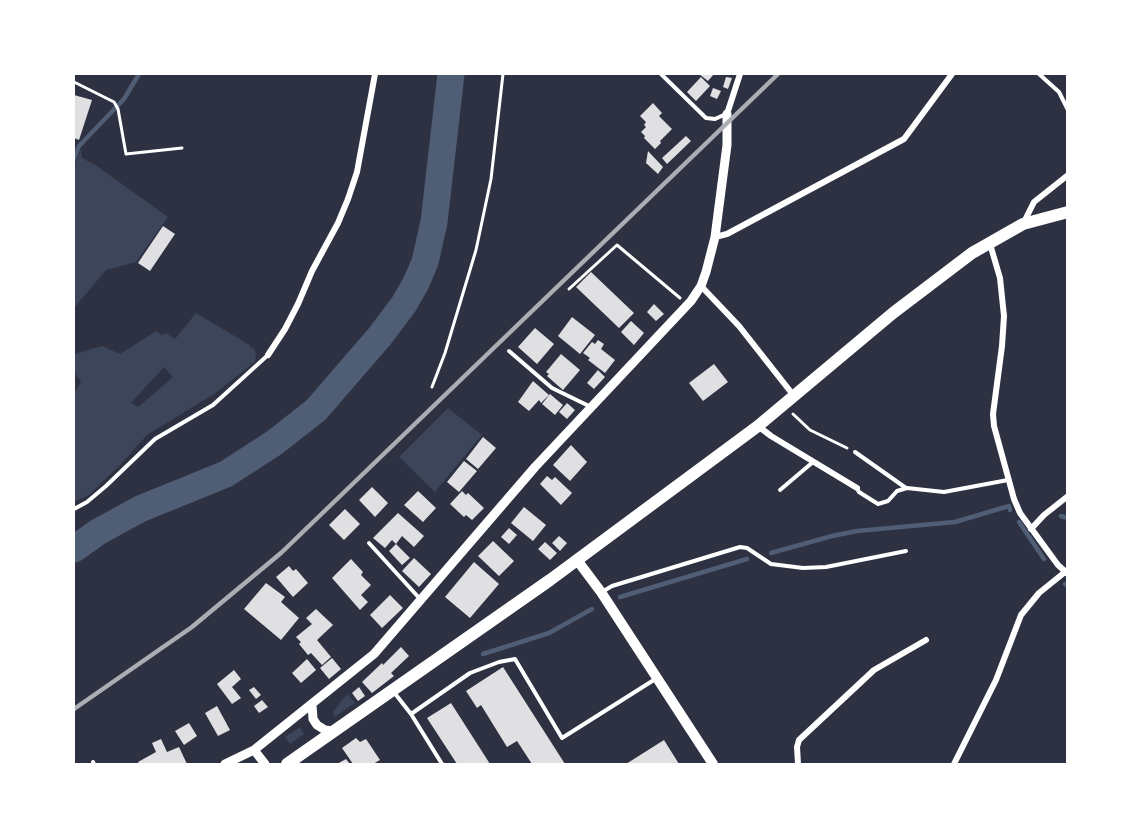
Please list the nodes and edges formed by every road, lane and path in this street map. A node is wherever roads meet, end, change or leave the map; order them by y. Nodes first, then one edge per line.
1 (375, 74) edge
2 (503, 74) edge
3 (661, 74) edge
4 (740, 74) edge
5 (952, 74) edge
6 (1039, 74) edge
7 (74, 82) edge
8 (1068, 110) edge
9 (727, 114) junction
10 (182, 148) dead end
11 (1068, 175) edge
12 (1068, 212) edge
13 (1023, 224) junction
14 (715, 237) junction
15 (989, 242) junction
16 (701, 286) junction
17 (569, 289) dead end
18 (680, 297) dead end
19 (509, 351) dead end
20 (268, 355) joint
21 (432, 387) dead end
22 (794, 396) junction
23 (591, 407) junction
24 (793, 414) dead end
25 (758, 426) junction
26 (855, 452) joint
27 (813, 462) junction
28 (1008, 480) junction
29 (857, 488) joint
30 (907, 488) junction
31 (780, 490) dead end
32 (1068, 496) edge
33 (74, 509) edge
34 (1032, 529) junction
35 (369, 543) dead end
36 (906, 551) dead end
37 (577, 560) junction
38 (1066, 573) edge
39 (601, 592) junction
40 (422, 601) junction
41 (926, 640) dead end
42 (657, 678) junction
43 (393, 691) junction
44 (312, 705) junction
45 (411, 714) junction
46 (334, 731) junction
47 (255, 750) junction
48 (225, 765) edge
49 (265, 765) edge
50 (287, 765) edge
51 (442, 765) edge
52 (713, 765) edge
53 (798, 765) edge
54 (954, 765) edge

1 - 20 street
2 - 21 path
3 - 9 lane
4 - 9 street
5 - 14 street
6 - 8 lane
7 - 10 path
9 - 14 street
11 - 13 street
12 - 13 main road
13 - 15 main road
14 - 16 street
15 - 22 main road
15 - 28 street
16 - 22 street
16 - 23 street
17 - 18 path
19 - 23 lane
20 - 33 lane
22 - 25 main road
23 - 40 street
24 - 26 path
25 - 27 street
25 - 37 main road
26 - 30 lane
27 - 29 street
27 - 31 lane
28 - 30 lane
28 - 34 street
29 - 30 lane
32 - 34 street
34 - 38 street
35 - 40 lane
36 - 39 lane
37 - 39 main road
37 - 43 main road
38 - 54 street
39 - 42 main road
40 - 44 street
41 - 53 street
42 - 45 lane
42 - 52 main road
43 - 45 lane
43 - 46 main road
44 - 46 street
44 - 47 street
45 - 51 lane
46 - 50 main road
47 - 48 street
47 - 49 street

